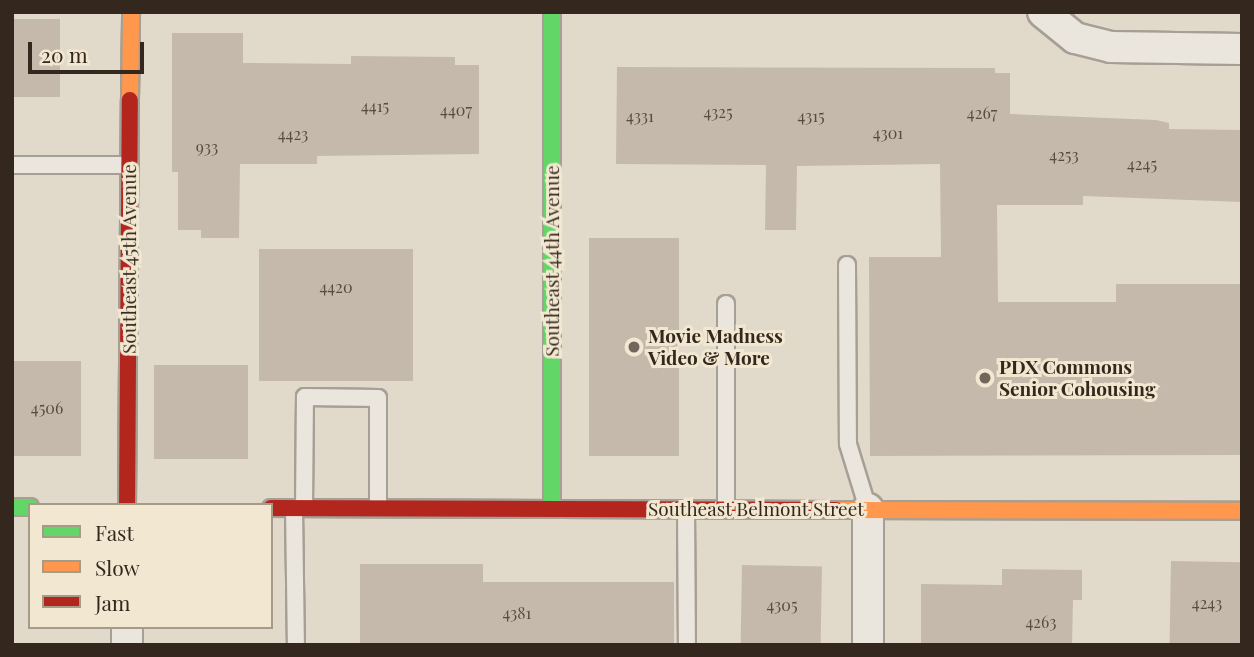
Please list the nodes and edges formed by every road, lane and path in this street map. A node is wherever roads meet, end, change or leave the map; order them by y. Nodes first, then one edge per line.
1 (131, 12) edge
2 (552, 12) edge
3 (1043, 12) edge
4 (1242, 49) edge
5 (12, 165) edge
6 (130, 165) junction
7 (848, 265) dead end
8 (726, 304) dead end
9 (127, 503) edge
10 (273, 508) edge
11 (299, 508) junction
12 (378, 508) junction
13 (552, 509) junction
14 (686, 509) junction
15 (726, 509) junction
16 (868, 509) junction
17 (1242, 511) edge
18 (296, 645) edge
19 (687, 645) edge
20 (868, 645) edge

1 - 6 street, Southeast 45th Avenue
2 - 13 street, Southeast 44th Avenue
3 - 4 street
5 - 6 lane
6 - 9 street, Southeast 45th Avenue
7 - 16 lane
8 - 15 lane
10 - 11 street, Southeast Belmont Street
11 - 12 street, Southeast Belmont Street
11 - 12 lane
11 - 18 lane
12 - 13 street, Southeast Belmont Street
13 - 14 street, Southeast Belmont Street
14 - 15 street, Southeast Belmont Street
14 - 19 lane
15 - 16 street, Southeast Belmont Street
16 - 17 street, Southeast Belmont Street
16 - 20 street

